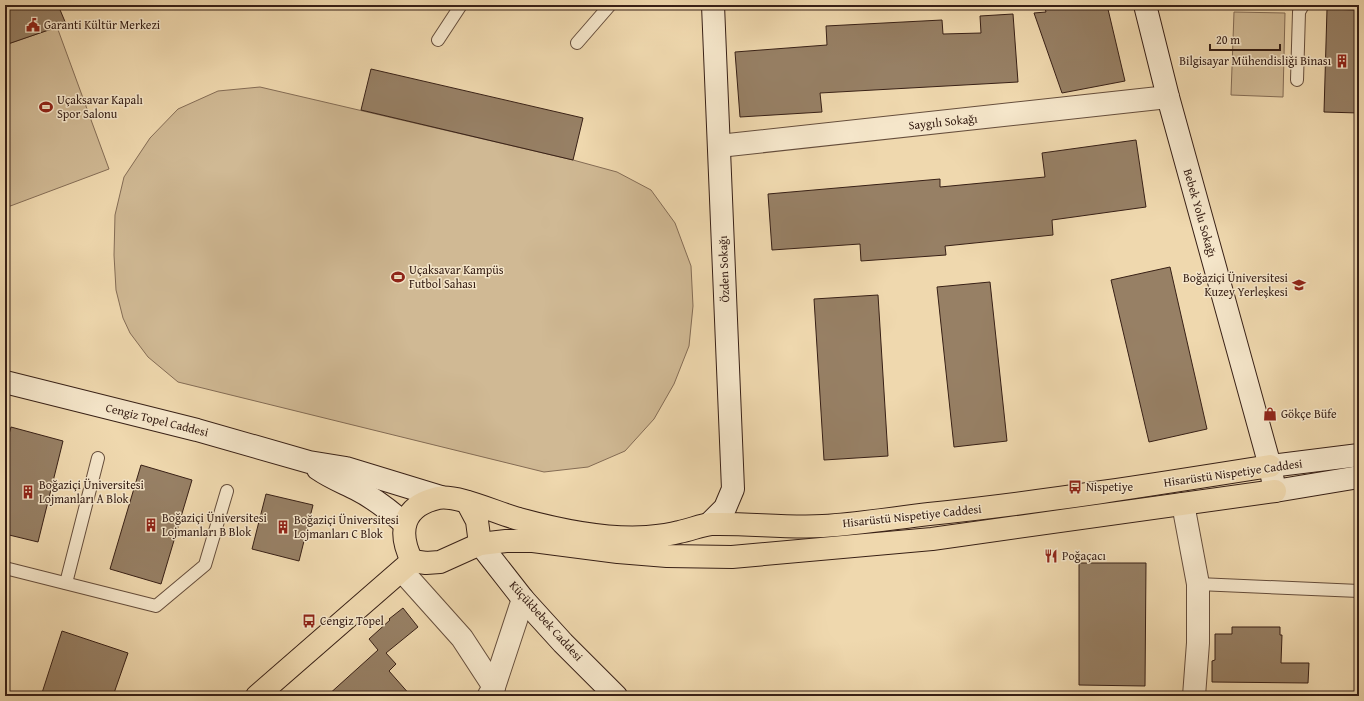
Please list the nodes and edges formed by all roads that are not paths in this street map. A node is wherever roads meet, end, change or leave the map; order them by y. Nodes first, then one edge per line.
1 (461, 5) edge
2 (610, 5) edge
3 (713, 5) edge
4 (1145, 5) edge
5 (1303, 5) edge
6 (438, 40) dead end
7 (577, 43) dead end
8 (1297, 80) dead end
9 (1168, 97) junction
10 (719, 146) junction
11 (5, 382) edge
12 (1359, 455) edge
13 (98, 458) dead end
14 (309, 462) junction
15 (1270, 466) junction
16 (1359, 477) edge
17 (1275, 490) junction
18 (227, 491) dead end
19 (440, 497) junction
20 (467, 502) junction
21 (1183, 504) junction
22 (404, 523) junction
23 (709, 524) junction
24 (480, 544) junction
25 (407, 566) junction
26 (5, 568) edge
27 (66, 583) junction
28 (1198, 584) junction
29 (1359, 591) edge
30 (523, 599) junction
31 (491, 692) edge
32 (257, 696) edge
33 (616, 696) edge
34 (1194, 696) edge

1 - 6 lane
2 - 7 lane
3 - 10 street, Özden Sokağı
4 - 9 street, Bebek Yolu Sokağı
5 - 8 lane
9 - 10 street, Saygılı Sokağı
9 - 15 street, Bebek Yolu Sokağı
10 - 23 street, Özden Sokağı
11 - 14 street, Cengiz Topel Caddesi
12 - 15 street, Hisarüstü Nispetiye Caddesi
13 - 27 lane
14 - 19 street
14 - 22 street
15 - 17 street, Bebek Yolu Sokağı
15 - 23 main road, Hisarüstü Nispetiye Caddesi
16 - 17 street
17 - 21 main road
18 - 27 lane
19 - 20 main road
19 - 22 main road
20 - 23 main road, Hisarüstü Nispetiye Caddesi
20 - 24 main road
21 - 24 main road
21 - 28 street
22 - 25 main road
24 - 25 main road
24 - 30 street, Küçükbebek Caddesi
25 - 31 street
25 - 32 main road
26 - 27 lane
28 - 29 lane
28 - 34 street
30 - 31 street
30 - 33 street, Küçükbebek Caddesi

